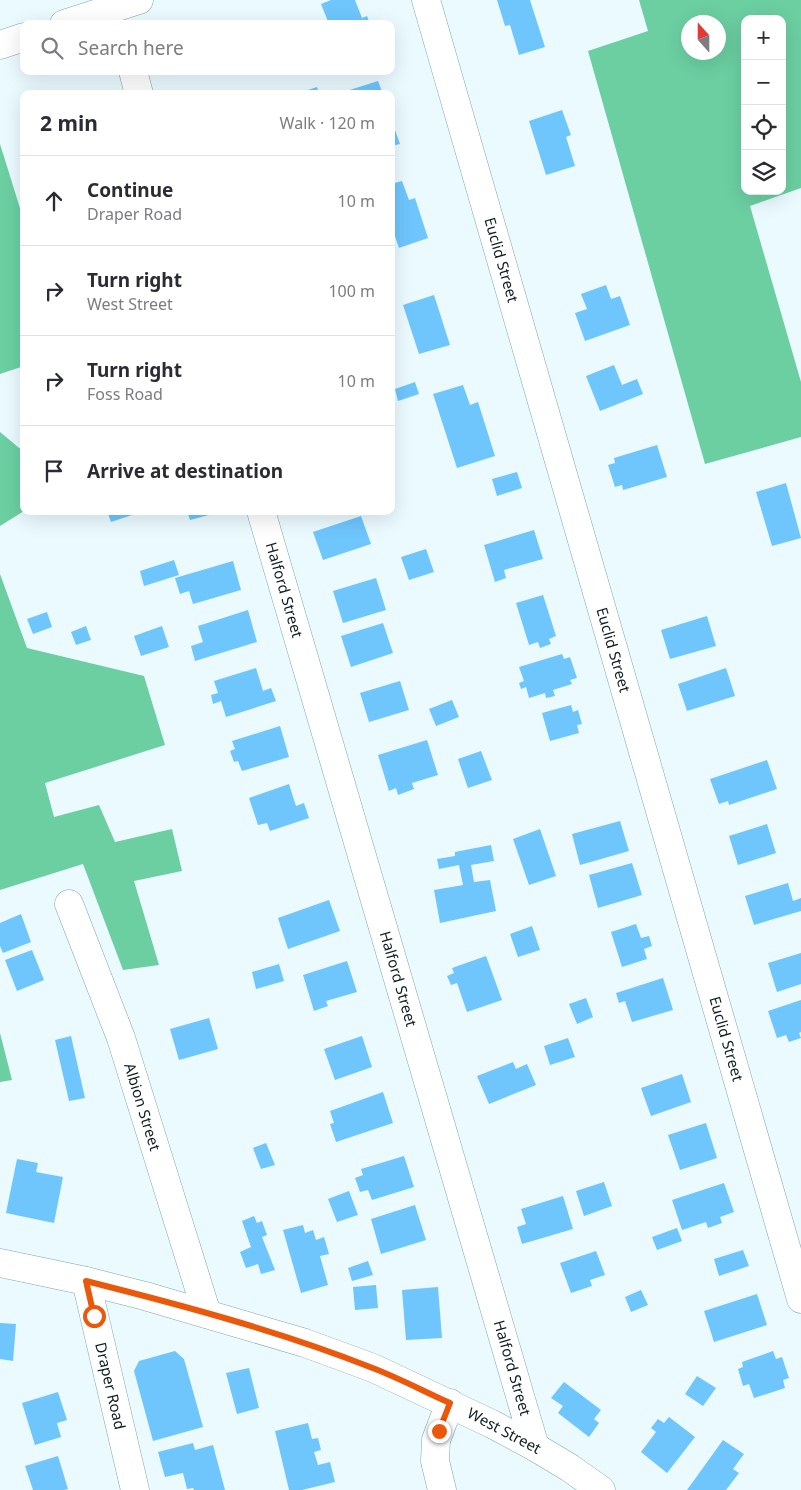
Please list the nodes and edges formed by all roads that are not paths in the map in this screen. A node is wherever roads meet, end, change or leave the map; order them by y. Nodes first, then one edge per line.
1 (426, 0) edge
2 (124, 10) edge
3 (81, 20) edge
4 (20, 38) edge
5 (0, 45) edge
6 (133, 75) edge
7 (138, 90) edge
8 (262, 515) edge
9 (69, 904) dead end
10 (0, 1263) edge
11 (86, 1281) junction
12 (801, 1299) edge
13 (207, 1314) junction
14 (450, 1403) junction
15 (535, 1447) junction
16 (134, 1490) edge
17 (442, 1490) edge
18 (601, 1490) edge

1 - 12 street, Euclid Street
2 - 3 street
4 - 5 street
6 - 7 street
8 - 15 street, Halford Street
9 - 13 street, Albion Street
10 - 11 street, West Street
11 - 13 street, West Street
11 - 16 street, Draper Road
13 - 14 street, West Street
14 - 15 street, West Street
14 - 17 street
15 - 18 street, West Street

